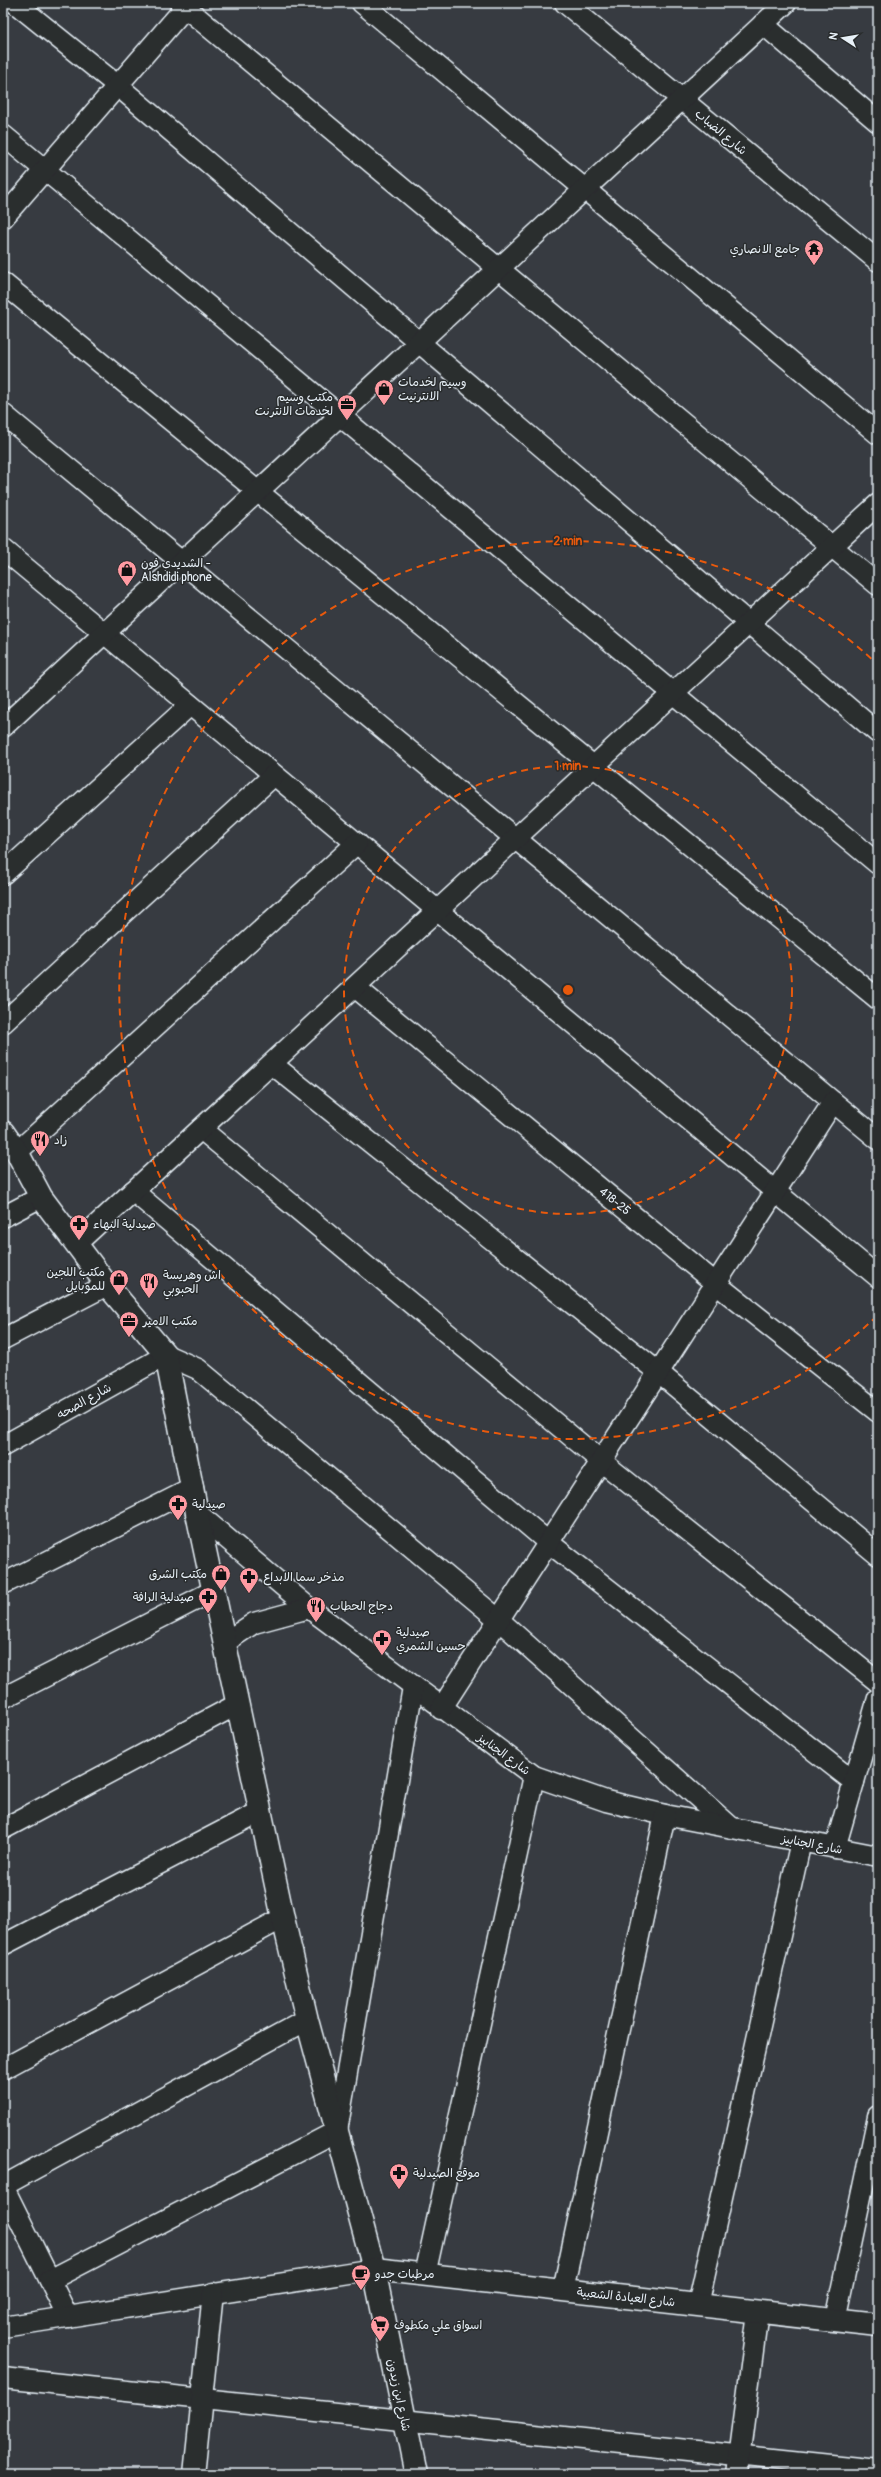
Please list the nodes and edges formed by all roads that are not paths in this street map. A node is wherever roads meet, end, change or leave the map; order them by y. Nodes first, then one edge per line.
1 (15, 3) edge
2 (362, 3) edge
3 (565, 3) edge
4 (786, 3) edge
5 (185, 4) edge
6 (763, 24) junction
7 (118, 86) junction
8 (682, 100) junction
9 (878, 122) edge
10 (3, 135) edge
11 (45, 169) junction
12 (584, 189) junction
13 (3, 218) edge
14 (878, 261) edge
15 (499, 269) junction
16 (3, 284) edge
17 (419, 342) junction
18 (3, 414) edge
19 (340, 415) junction
20 (878, 434) edge
21 (259, 492) junction
22 (878, 504) edge
23 (832, 546) junction
24 (6, 557) edge
25 (181, 562) junction
26 (878, 584) edge
27 (750, 624) junction
28 (104, 633) junction
29 (674, 694) junction
30 (190, 705) junction
31 (3, 727) edge
32 (878, 733) edge
33 (594, 767) junction
34 (274, 774) junction
35 (515, 838) junction
36 (357, 843) junction
37 (878, 864) edge
38 (3, 874) edge
39 (437, 910) junction
40 (355, 987) junction
41 (878, 999) edge
42 (3, 1023) edge
43 (272, 1064) junction
44 (834, 1102) junction
45 (201, 1129) junction
46 (3, 1132) edge
47 (878, 1139) edge
48 (17, 1152) junction
49 (775, 1191) junction
50 (133, 1192) junction
51 (41, 1197) junction
52 (3, 1217) edge
53 (77, 1243) junction
54 (878, 1277) edge
55 (715, 1283) junction
56 (107, 1285) junction
57 (3, 1339) edge
58 (166, 1355) junction
59 (658, 1372) junction
60 (878, 1412) edge
61 (3, 1446) edge
62 (601, 1461) junction
63 (193, 1488) junction
64 (197, 1513) junction
65 (548, 1542) junction
66 (878, 1555) edge
67 (3, 1584) edge
68 (213, 1591) junction
69 (309, 1608) junction
70 (499, 1620) junction
71 (224, 1643) junction
72 (878, 1682) edge
73 (413, 1687) junction
74 (3, 1698) edge
75 (878, 1698) edge
76 (238, 1704) junction
77 (441, 1709) junction
78 (534, 1776) junction
79 (854, 1782) junction
80 (261, 1811) junction
81 (665, 1815) junction
82 (732, 1828) junction
83 (3, 1829) edge
84 (801, 1842) junction
85 (835, 1848) junction
86 (878, 1856) edge
87 (283, 1918) junction
88 (3, 1945) edge
89 (307, 2020) junction
90 (3, 2069) edge
91 (878, 2116) edge
92 (337, 2131) junction
93 (3, 2186) edge
94 (374, 2269) junction
95 (425, 2275) junction
96 (50, 2280) junction
97 (563, 2290) junction
98 (213, 2293) junction
99 (698, 2305) junction
100 (758, 2312) junction
101 (68, 2317) junction
102 (835, 2320) junction
103 (878, 2325) edge
104 (3, 2327) edge
105 (3, 2378) edge
106 (202, 2397) junction
107 (404, 2420) junction
108 (739, 2454) junction
109 (878, 2470) edge
110 (194, 2474) edge
111 (416, 2474) edge
112 (737, 2474) edge

1 - 7 street
2 - 12 street
3 - 8 street, شارع الضباب
4 - 6 street
5 - 7 street
5 - 15 street
6 - 8 street
6 - 9 street
7 - 11 street
7 - 17 street
8 - 12 street
8 - 14 street, شارع الضباب
10 - 11 street
11 - 13 street
11 - 19 street
12 - 15 street
12 - 20 street
15 - 17 street
15 - 23 street
16 - 21 street
17 - 19 street
17 - 27 street
18 - 25 street
19 - 21 street
19 - 29 street
21 - 25 street
21 - 33 street
22 - 23 street
23 - 26 street
23 - 27 street
24 - 28 street
25 - 28 street
25 - 35 street
27 - 29 street
27 - 32 street
28 - 30 street
28 - 31 street
29 - 33 street
29 - 37 street
30 - 34 street
30 - 38 street
33 - 35 street
33 - 41 street
34 - 36 street
34 - 42 street
35 - 39 street
35 - 44 street
36 - 39 street
36 - 48 street
39 - 40 street
39 - 49 street
40 - 43 street
40 - 55 street, 418-25
43 - 45 street
43 - 59 street
44 - 47 street
44 - 49 street
45 - 50 street
45 - 62 street
46 - 48 street
48 - 51 street
49 - 54 street
49 - 55 street
50 - 53 street
50 - 65 street
51 - 52 street
51 - 53 street
53 - 56 street
55 - 59 street
55 - 60 street, 418-25
56 - 57 street
56 - 58 street
58 - 61 street, شارع الصحه
58 - 63 street, شارع ابن زيدون
58 - 70 street
59 - 62 street
59 - 66 street
62 - 65 street
62 - 72 street
63 - 64 street, شارع ابن زيدون
63 - 67 street
64 - 68 street, شارع ابن زيدون
64 - 69 street, شارع الجنابيز
65 - 70 street
65 - 79 street
68 - 71 street, شارع ابن زيدون
68 - 74 street
69 - 71 street
69 - 73 street, شارع الجنابيز
70 - 77 street
70 - 82 street
71 - 76 street, شارع ابن زيدون
73 - 77 street, شارع الجنابيز
73 - 92 street
75 - 79 street
76 - 80 street, شارع ابن زيدون
76 - 83 street
77 - 78 street, شارع الجنابيز
78 - 81 street, شارع الجنابيز
78 - 95 street
79 - 85 street
80 - 87 street, شارع ابن زيدون
80 - 88 street
81 - 82 street, شارع الجنابيز
81 - 97 street
82 - 84 street, شارع الجنابيز
84 - 85 street, شارع الجنابيز
84 - 99 street
85 - 86 street, شارع الجنابيز
87 - 89 street, شارع ابن زيدون
87 - 90 street
89 - 92 street, شارع ابن زيدون
89 - 93 street
91 - 102 street
92 - 94 street, شارع ابن زيدون
92 - 96 street
93 - 96 street
94 - 95 street, شارع العيادة الشعبية
94 - 98 street
94 - 107 street, شارع ابن زيدون
95 - 97 street, شارع العيادة الشعبية
96 - 101 street
97 - 99 street, شارع العيادة الشعبية
98 - 101 street
98 - 106 street
99 - 100 street, شارع العيادة الشعبية
100 - 102 street, شارع العيادة الشعبية
100 - 108 street
101 - 104 street
102 - 103 street, شارع العيادة الشعبية
105 - 106 street
106 - 107 street
106 - 110 street
107 - 108 street
107 - 111 street, شارع ابن زيدون
108 - 109 street
108 - 112 street

